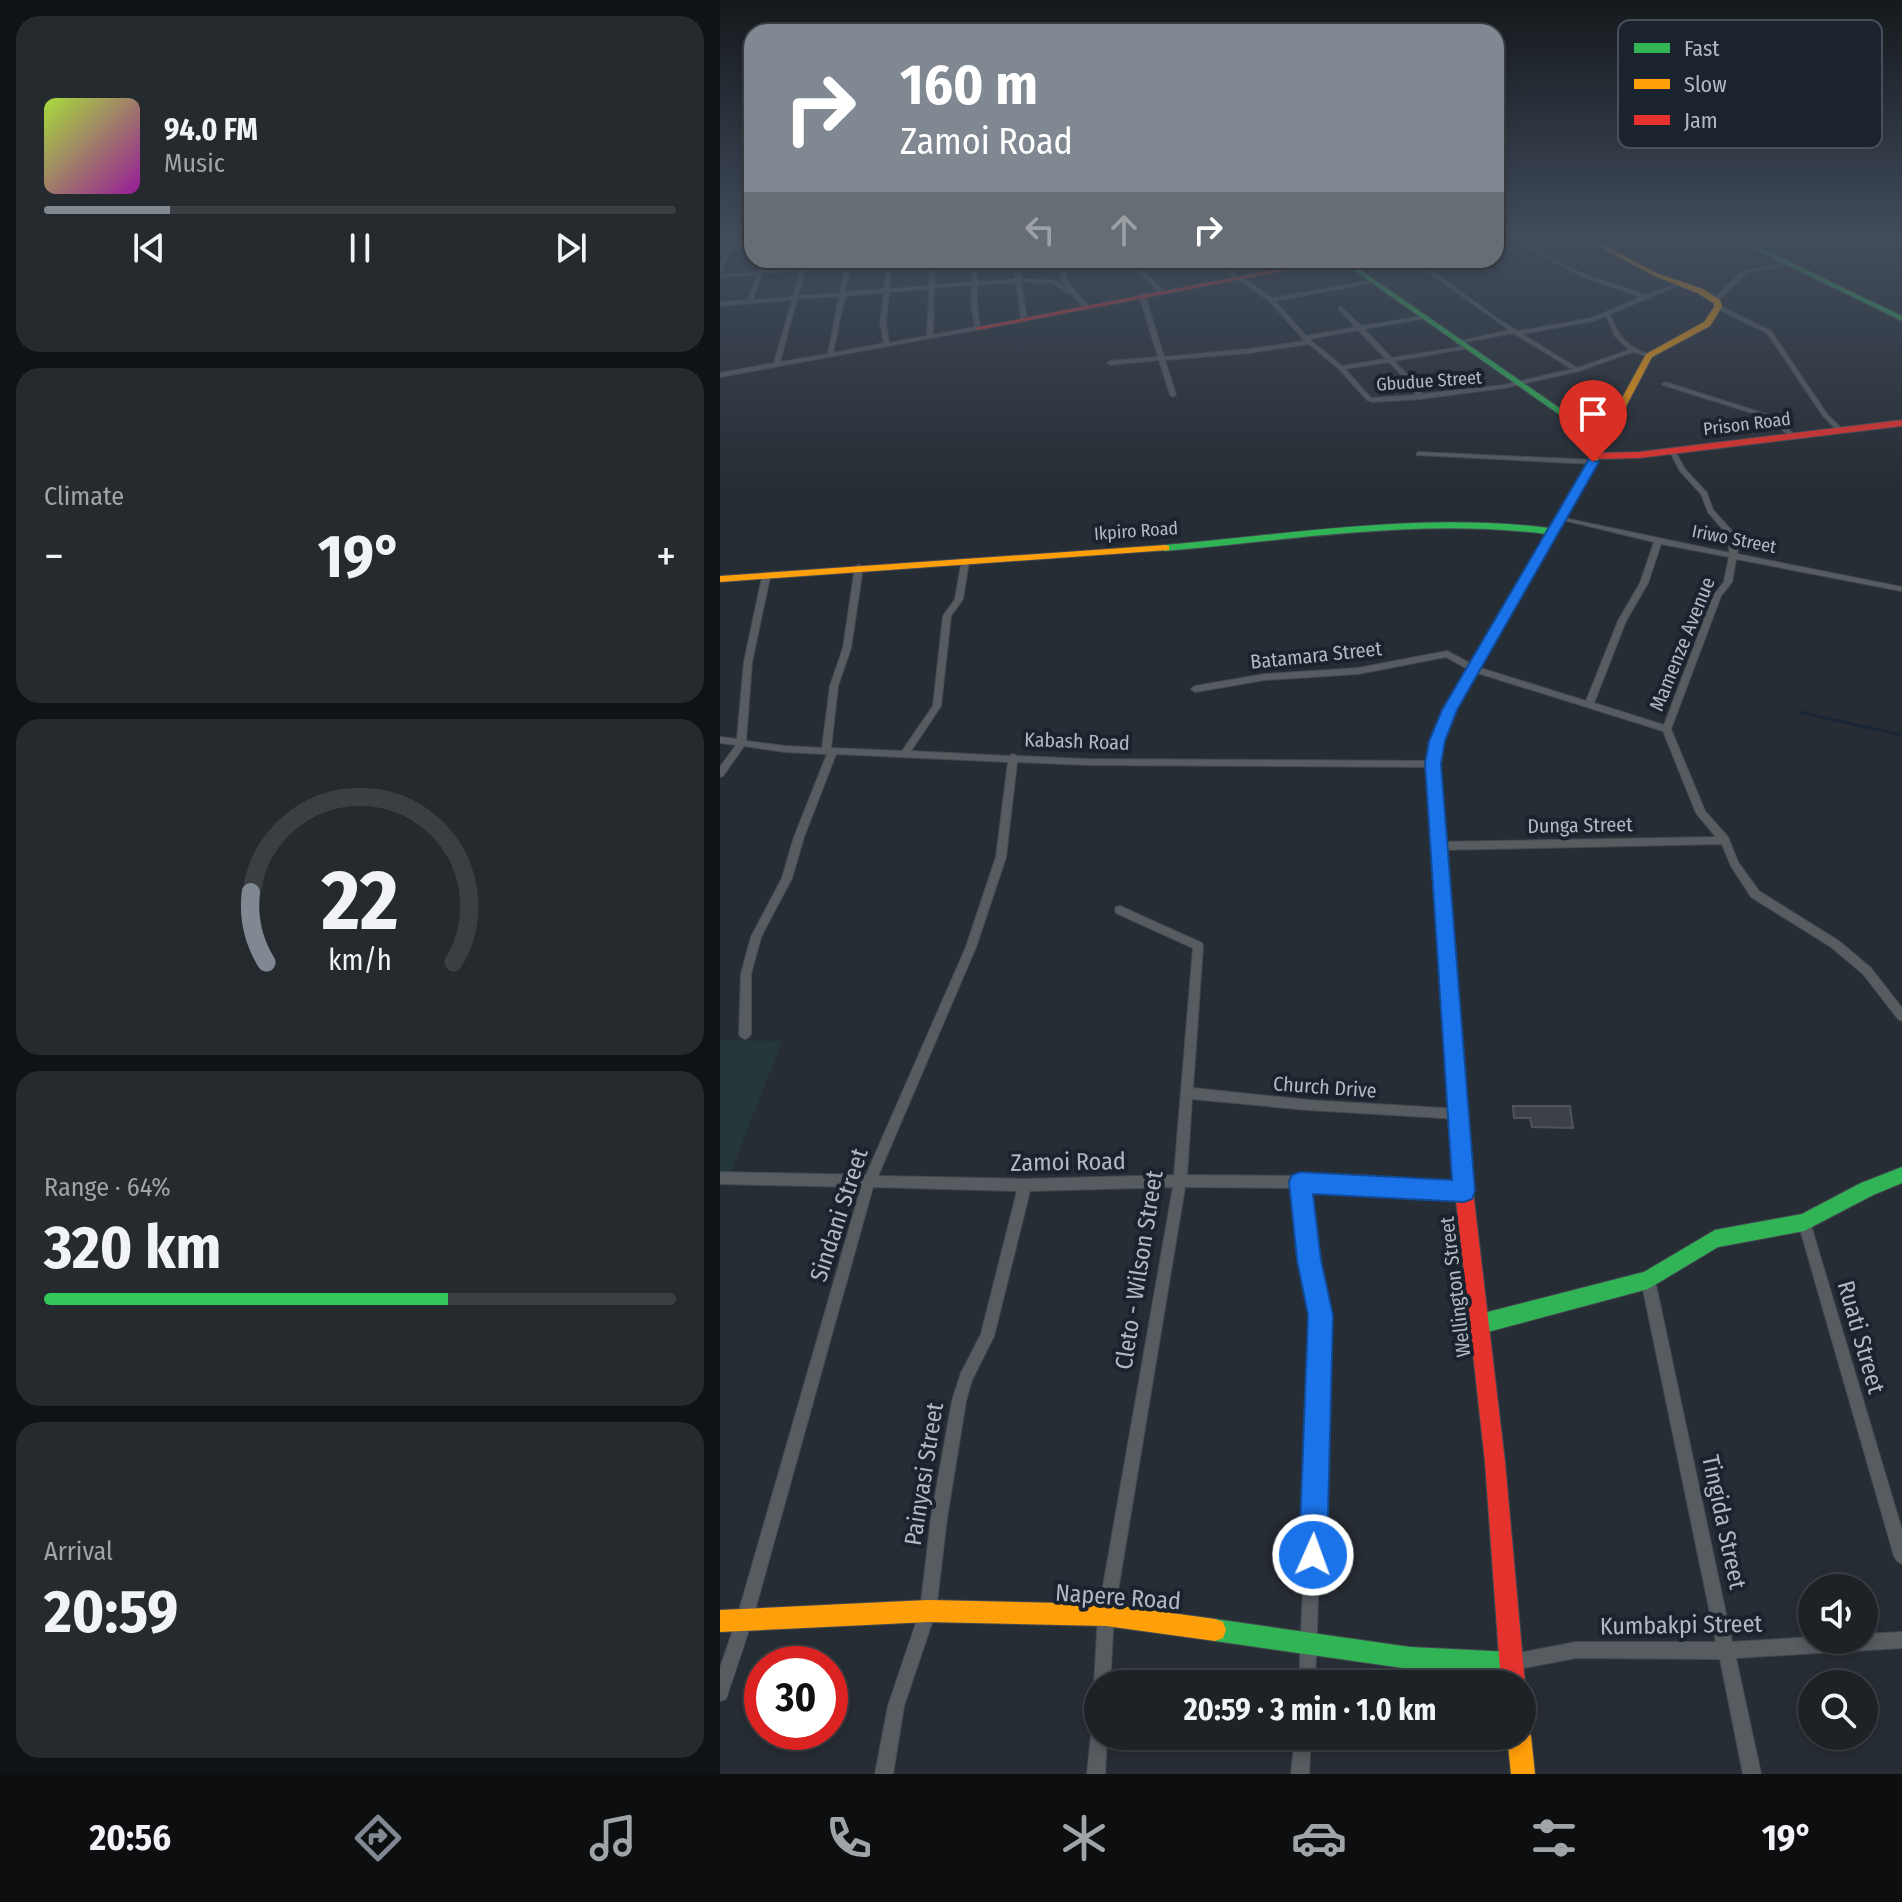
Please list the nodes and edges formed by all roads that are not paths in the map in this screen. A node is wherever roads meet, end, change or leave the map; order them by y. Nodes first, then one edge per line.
1 (790, 321) edge
2 (837, 321) edge
3 (883, 321) edge
4 (930, 321) edge
5 (977, 321) edge
6 (1015, 321) edge
7 (1150, 321) edge
8 (1290, 321) edge
9 (1355, 321) edge
10 (1399, 321) edge
11 (1427, 321) edge
12 (1499, 321) edge
13 (1573, 321) edge
14 (1611, 321) edge
15 (1708, 321) edge
16 (1749, 321) edge
17 (1362, 327) junction
18 (978, 328) junction
19 (1515, 332) junction
20 (930, 337) junction
21 (1307, 340) junction
22 (887, 345) junction
23 (1461, 345) junction
24 (1631, 351) junction
25 (830, 356) junction
26 (1649, 356) junction
27 (1392, 359) junction
28 (1162, 360) junction
29 (1110, 363) dead end
30 (776, 366) junction
31 (1341, 368) junction
32 (1577, 370) junction
33 (720, 375) edge
34 (1521, 384) junction
35 (1665, 384) dead end
36 (1173, 395) dead end
37 (1420, 397) junction
38 (1902, 423) edge
39 (1840, 430) junction
40 (1795, 437) junction
41 (1603, 441) junction
42 (1673, 452) junction
43 (1419, 454) dead end
44 (1595, 459) junction
45 (1561, 518) junction
46 (1554, 532) junction
47 (1658, 541) junction
48 (1732, 556) junction
49 (965, 561) junction
50 (859, 567) junction
51 (766, 577) junction
52 (720, 579) edge
53 (1901, 589) edge
54 (1474, 669) junction
55 (1195, 689) dead end
56 (1589, 705) junction
57 (1667, 729) junction
58 (720, 740) edge
59 (741, 744) junction
60 (830, 751) junction
61 (905, 754) junction
62 (1013, 757) junction
63 (1433, 764) junction
64 (720, 774) edge
65 (1725, 840) junction
66 (1437, 846) junction
67 (1120, 910) dead end
68 (1902, 1016) edge
69 (745, 1034) dead end
70 (1188, 1093) junction
71 (1459, 1114) junction
72 (1902, 1175) edge
73 (720, 1178) edge
74 (1180, 1181) junction
75 (1300, 1182) junction
76 (868, 1184) junction
77 (1025, 1185) junction
78 (1464, 1191) junction
79 (1804, 1222) junction
80 (1648, 1280) junction
81 (1480, 1324) junction
82 (1902, 1556) edge
83 (928, 1611) junction
84 (1106, 1615) junction
85 (720, 1621) edge
86 (744, 1621) junction
87 (1902, 1640) edge
88 (1310, 1646) junction
89 (1727, 1650) junction
90 (1511, 1663) junction
91 (1103, 1670) edge
92 (1308, 1670) edge
93 (1512, 1670) edge
94 (720, 1693) edge
95 (1098, 1750) edge
96 (1302, 1750) edge
97 (1520, 1750) edge
98 (884, 1774) edge
99 (1096, 1774) edge
100 (1300, 1774) edge
101 (1523, 1774) edge
102 (1752, 1774) edge

1 - 30 street
2 - 25 street
3 - 22 street
4 - 20 street
5 - 18 street
6 - 18 street
7 - 28 street
8 - 21 street
9 - 17 street
10 - 17 street
11 - 23 street
12 - 19 street
13 - 19 street
14 - 24 street
15 - 26 street
16 - 39 street
17 - 21 street
17 - 27 street
18 - 20 street
19 - 23 street
19 - 32 street
20 - 22 street
21 - 28 street
21 - 31 street
22 - 25 street
23 - 27 street
23 - 34 street
24 - 26 street
24 - 32 street, Gbudue Street
25 - 30 street
26 - 41 street, Wellington Street
27 - 31 street
27 - 37 street
28 - 29 street
28 - 36 street
30 - 33 street
31 - 37 street, Gbudue Street
32 - 34 street, Gbudue Street
34 - 37 street, Gbudue Street
34 - 41 street
35 - 40 street
38 - 39 street, Prison Road
39 - 40 street, Prison Road
40 - 42 street, Prison Road
41 - 44 street, Wellington Street
42 - 44 street, Prison Road
42 - 48 street, Mamenze Avenue
43 - 44 street
44 - 45 street, Wellington Street
45 - 46 street, Wellington Street
45 - 47 street, Iriwo Street
46 - 49 street, Ikpiro Road
46 - 54 street, Wellington Street
47 - 48 street, Iriwo Street
47 - 56 street
48 - 53 street, Iriwo Street
48 - 57 street, Mamenze Avenue
49 - 50 street, Ikpiro Road
49 - 61 street
50 - 51 street, Ikpiro Road
50 - 60 street
51 - 52 street, Ikpiro Road
51 - 59 street
54 - 55 street, Batamara Street
54 - 56 street, Batamara Street
54 - 63 street, Wellington Street
56 - 57 street, Batamara Street
57 - 65 street, Mamenze Avenue
58 - 59 street, Kabash Road
59 - 60 street, Kabash Road
59 - 64 street
60 - 61 street, Kabash Road
60 - 69 street
61 - 62 street, Kabash Road
62 - 63 street, Kabash Road
62 - 76 street, Sindani Street
63 - 66 street, Wellington Street
65 - 66 street, Dunga Street
65 - 68 street, Mamenze Avenue
66 - 71 street, Wellington Street
67 - 70 street, Cleto - Wilson Street
70 - 71 street, Church Drive
70 - 74 street, Cleto - Wilson Street
71 - 78 street, Wellington Street
72 - 79 street
73 - 76 street, Zamoi Road
74 - 75 street, Zamoi Road
74 - 77 street, Zamoi Road
74 - 84 street, Cleto - Wilson Street
75 - 78 street, Zamoi Road
75 - 88 street
76 - 77 street, Zamoi Road
76 - 86 street, Sindani Street
77 - 83 street, Painyasi Street
78 - 81 street, Wellington Street
79 - 80 street
79 - 82 street, Ruati Street
80 - 81 street
80 - 89 street, Tingida Street
81 - 90 street, Wellington Street
83 - 84 street, Napere Road
83 - 86 street, Napere Road
83 - 98 street, Painyasi Street
84 - 88 street, Napere Road
84 - 91 street, Cleto - Wilson Street
85 - 86 street, Napere Road
86 - 94 street, Sindani Street
87 - 89 street, Kumbakpi Street
88 - 90 street, Napere Road
88 - 92 street
89 - 90 street, Kumbakpi Street
89 - 102 street, Tingida Street
90 - 93 street, Wellington Street
95 - 99 street
96 - 100 street
97 - 101 street

